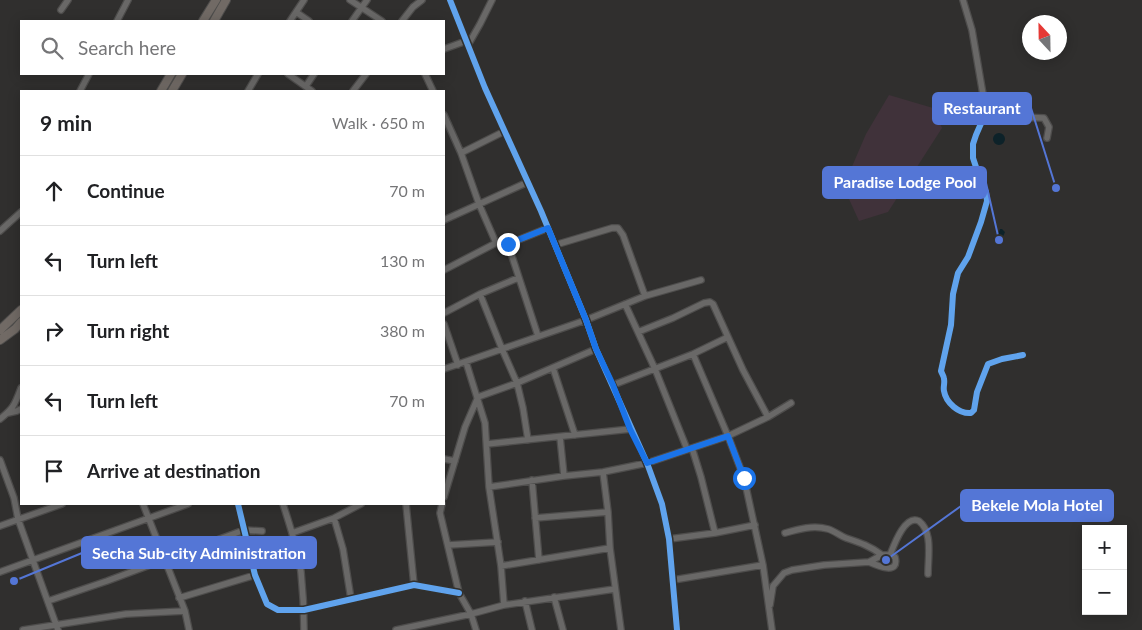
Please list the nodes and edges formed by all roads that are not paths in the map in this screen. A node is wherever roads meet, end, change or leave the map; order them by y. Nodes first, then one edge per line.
1 (68, 0) edge
2 (128, 0) edge
3 (216, 0) edge
4 (226, 0) edge
5 (304, 0) edge
6 (350, 0) edge
7 (367, 0) edge
8 (422, 0) edge
9 (450, 0) edge
10 (492, 0) edge
11 (963, 0) edge
12 (362, 8) junction
13 (61, 10) dead end
14 (296, 12) junction
15 (118, 20) edge
16 (204, 20) edge
17 (215, 20) edge
18 (291, 20) edge
19 (308, 20) edge
20 (353, 20) edge
21 (380, 20) edge
22 (403, 20) edge
23 (467, 43) junction
24 (445, 49) edge
25 (88, 75) edge
26 (171, 75) edge
27 (181, 75) edge
28 (257, 75) edge
29 (290, 75) edge
30 (313, 75) edge
31 (365, 75) edge
32 (425, 75) edge
33 (306, 86) junction
34 (81, 90) edge
35 (162, 90) edge
36 (173, 90) edge
37 (249, 90) edge
38 (311, 90) edge
39 (354, 90) edge
40 (433, 90) edge
41 (986, 112) junction
42 (445, 117) edge
43 (505, 132) junction
44 (1047, 138) dead end
45 (461, 153) junction
46 (528, 182) junction
47 (479, 204) junction
48 (20, 213) edge
49 (445, 220) edge
50 (548, 228) junction
51 (0, 231) edge
52 (496, 243) junction
53 (508, 244) junction
54 (555, 245) junction
55 (445, 269) edge
56 (518, 278) junction
57 (701, 280) dead end
58 (480, 294) junction
59 (645, 296) junction
60 (625, 304) junction
61 (20, 311) edge
62 (445, 313) edge
63 (586, 320) junction
64 (20, 323) edge
65 (445, 327) edge
66 (0, 330) edge
67 (638, 332) junction
68 (538, 336) junction
69 (728, 337) junction
70 (0, 340) edge
71 (502, 348) junction
72 (596, 349) junction
73 (693, 354) junction
74 (1023, 355) dead end
75 (466, 362) junction
76 (458, 365) junction
77 (553, 368) junction
78 (445, 369) edge
79 (655, 369) junction
80 (517, 383) junction
81 (613, 385) junction
82 (20, 391) edge
83 (478, 397) junction
84 (791, 404) dead end
85 (20, 410) edge
86 (8, 413) junction
87 (768, 417) junction
88 (0, 419) edge
89 (630, 429) junction
90 (575, 435) junction
91 (728, 436) junction
92 (560, 437) junction
93 (528, 440) junction
94 (487, 444) junction
95 (690, 449) junction
96 (445, 459) edge
97 (0, 460) edge
98 (455, 461) junction
99 (647, 463) junction
100 (2, 468) edge
101 (603, 472) junction
102 (564, 476) junction
103 (532, 480) junction
104 (489, 487) junction
105 (445, 494) edge
106 (59, 505) edge
107 (143, 505) edge
108 (185, 505) edge
109 (238, 505) edge
110 (283, 505) edge
111 (359, 505) edge
112 (406, 505) edge
113 (442, 505) edge
114 (608, 512) junction
115 (148, 518) junction
116 (334, 518) junction
117 (535, 518) junction
118 (18, 519) junction
119 (755, 525) junction
120 (0, 526) edge
121 (244, 530) junction
122 (262, 531) dead end
123 (292, 533) junction
124 (715, 533) junction
125 (785, 533) dead end
126 (670, 539) junction
127 (498, 542) junction
128 (448, 545) junction
129 (610, 548) junction
130 (882, 555) junction
131 (890, 555) junction
132 (165, 560) junction
133 (539, 560) junction
134 (34, 561) junction
135 (869, 562) junction
136 (763, 565) junction
137 (501, 566) junction
138 (0, 572) edge
139 (928, 574) dead end
140 (255, 575) junction
141 (673, 580) junction
142 (414, 585) junction
143 (615, 589) junction
144 (459, 593) junction
145 (554, 597) junction
146 (180, 598) junction
147 (350, 599) junction
148 (48, 601) junction
149 (525, 601) junction
150 (504, 605) junction
151 (304, 610) junction
152 (185, 611) junction
153 (471, 614) junction
154 (769, 615) junction
155 (57, 627) edge
156 (23, 630) edge
157 (189, 630) edge
158 (304, 630) edge
159 (396, 630) edge
160 (476, 630) edge
161 (532, 630) edge
162 (563, 630) edge
163 (621, 630) edge
164 (677, 630) edge
165 (772, 630) edge

1 - 13 street
2 - 15 street
3 - 16 highway
4 - 17 highway
5 - 14 street
6 - 12 street
7 - 12 street
8 - 22 street
9 - 23 street
10 - 23 street
11 - 41 street
12 - 20 street
12 - 21 street
14 - 18 street
14 - 19 street
23 - 24 street
23 - 43 street
25 - 34 street
26 - 35 highway
27 - 36 highway
28 - 37 street
29 - 33 street
30 - 33 street
31 - 39 street
32 - 40 street
33 - 38 street
41 - 44 street
41 - 74 street
42 - 45 street
43 - 45 street
43 - 46 street
45 - 47 street
46 - 47 street
46 - 50 street
47 - 49 street
47 - 52 street
48 - 51 street
50 - 53 street
50 - 54 street
52 - 53 street
52 - 55 street
53 - 56 street
54 - 59 street
54 - 63 street
56 - 58 street
56 - 68 street
57 - 59 street
58 - 62 street
58 - 71 street
59 - 60 street
60 - 63 street
60 - 67 street
61 - 66 highway
63 - 68 street
63 - 72 street
64 - 70 highway
65 - 76 street
67 - 69 street
67 - 79 street
68 - 71 street
69 - 73 street
69 - 87 street
71 - 75 street
71 - 80 street
72 - 77 street
72 - 81 street
73 - 79 street
73 - 91 street
75 - 76 street
75 - 83 street
76 - 78 street
77 - 80 street
77 - 90 street
79 - 81 street
79 - 95 street
80 - 83 street
80 - 93 street
81 - 89 street
82 - 86 street
83 - 94 street
83 - 98 street
84 - 87 street
85 - 86 street
86 - 88 street
87 - 91 street
89 - 90 street
89 - 99 street
90 - 92 street
91 - 95 street
91 - 119 street
92 - 93 street
92 - 102 street
93 - 94 street
94 - 104 street
95 - 99 street
95 - 124 street
96 - 98 street
97 - 100 street
98 - 105 street
99 - 101 street
99 - 126 street
100 - 118 street
101 - 102 street
101 - 114 street
102 - 103 street
103 - 104 street
103 - 117 street
104 - 127 street
106 - 118 street
107 - 115 street
108 - 115 street
109 - 121 street
110 - 123 street
111 - 116 street
112 - 142 street
113 - 128 street
114 - 117 street
114 - 129 street
115 - 132 street
115 - 134 street
116 - 123 street
116 - 147 street
117 - 133 street
118 - 120 street
118 - 134 street
119 - 124 street
119 - 136 street
121 - 122 street
121 - 132 street
121 - 140 street
123 - 151 street
124 - 126 street
125 - 130 street
126 - 141 street
127 - 128 street
127 - 137 street
128 - 144 street
129 - 133 street
129 - 143 street
130 - 131 street
130 - 135 street
131 - 135 street
131 - 139 street
132 - 146 street
132 - 148 street
133 - 137 street
134 - 138 street
134 - 148 street
135 - 154 street
136 - 141 street
136 - 154 street
137 - 150 street
140 - 146 street
140 - 151 street
141 - 164 street
142 - 144 street
142 - 147 street
143 - 145 street
143 - 163 street
144 - 153 street
145 - 149 street
145 - 162 street
146 - 152 street
147 - 151 street
148 - 155 street
149 - 150 street
149 - 161 street
150 - 153 street
151 - 158 street
152 - 155 street
152 - 157 street
153 - 159 street
153 - 160 street
154 - 165 street
155 - 156 street

